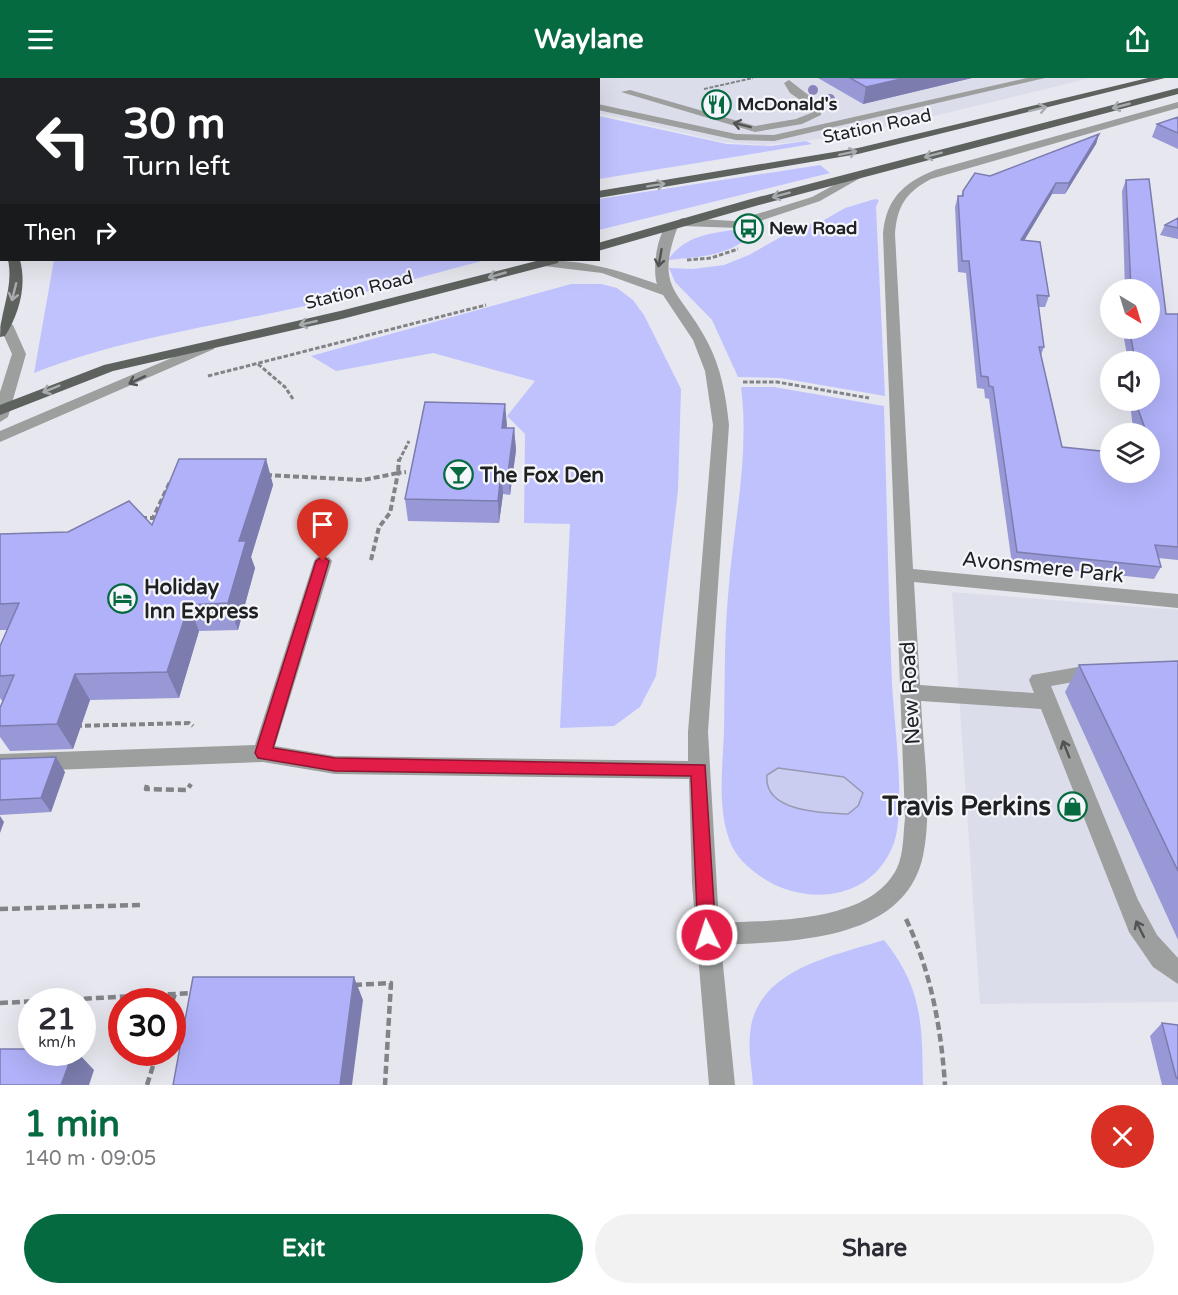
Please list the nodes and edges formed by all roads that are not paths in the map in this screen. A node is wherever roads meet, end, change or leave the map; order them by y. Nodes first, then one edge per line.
1 (1040, 78) edge
2 (1160, 78) edge
3 (789, 84) dead end
4 (1178, 91) edge
5 (627, 92) dead end
6 (801, 96) junction
7 (600, 108) edge
8 (1175, 109) edge
9 (776, 126) junction
10 (858, 175) joint
11 (600, 195) edge
12 (677, 224) junction
13 (600, 246) edge
14 (14, 261) edge
15 (549, 261) edge
16 (665, 292) junction
17 (3, 329) edge
18 (208, 346) junction
19 (2, 412) edge
20 (0, 437) edge
21 (323, 561) dead end
22 (904, 575) junction
23 (1178, 601) edge
24 (1108, 672) edge
25 (910, 692) junction
26 (1047, 702) junction
27 (263, 753) junction
28 (0, 763) edge
29 (699, 770) junction
30 (707, 935) junction
31 (1178, 972) edge
32 (722, 1085) edge

1 - 7 street
11 -> 2 main road, Station Road
3 - 6 street
4 -> 10 main road, Station Road
9 -> 5 street
6 - 9 street
6 - 9 street
8 - 22 street, New Road
10 -> 12 street, Station Road
12 - 13 main road, Station Road
12 -> 16 street
14 -> 17 main road
15 - 16 street
15 -> 18 main road, Station Road
16 - 29 street
17 - 19 street
18 -> 19 main road, Station Road
18 -> 20 street, Station Road
21 - 27 street
22 - 23 street, Avonsmere Park
22 - 25 street, New Road
24 - 26 street
25 - 26 street
25 - 30 street, New Road
31 -> 26 street
27 - 28 street
27 - 29 street
29 - 30 street
30 - 32 street

